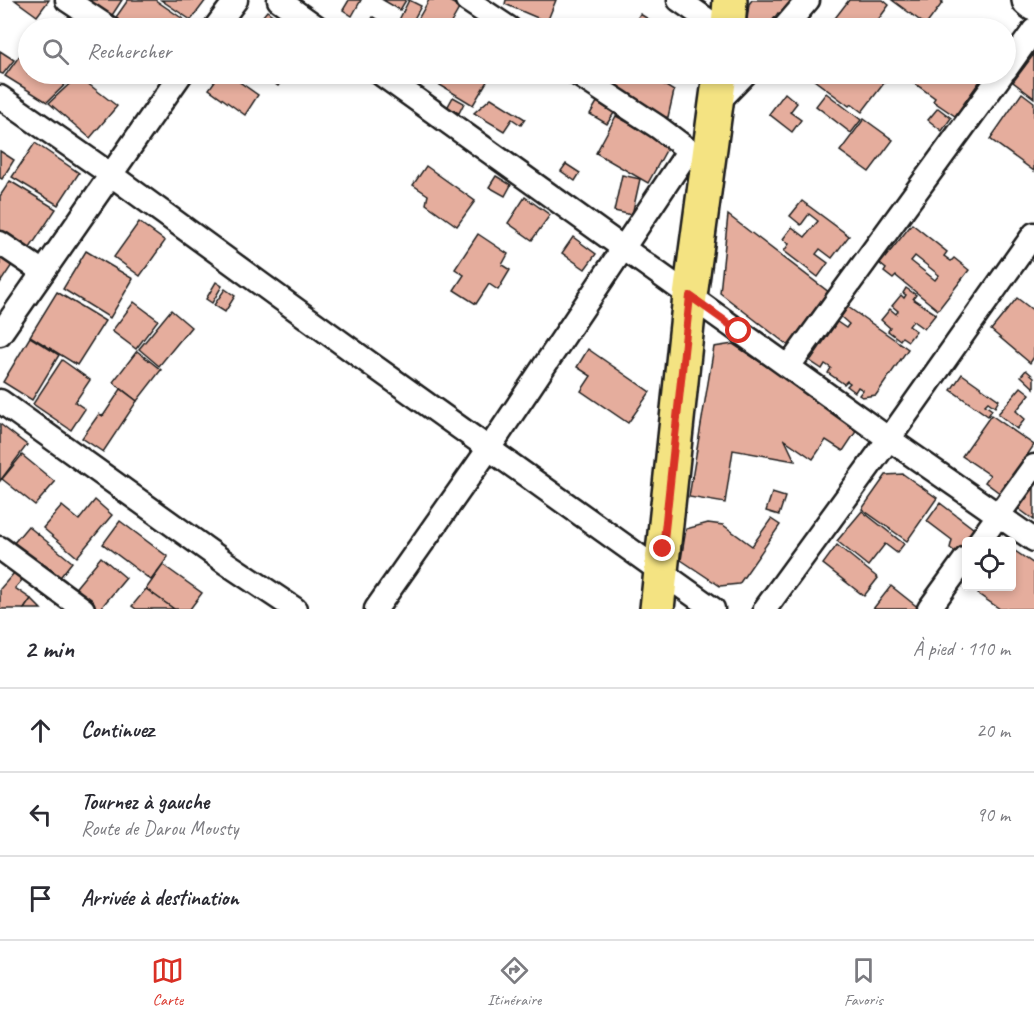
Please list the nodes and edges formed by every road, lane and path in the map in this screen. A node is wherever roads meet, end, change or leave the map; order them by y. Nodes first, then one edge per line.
1 (67, 0) edge
2 (236, 0) edge
3 (279, 0) edge
4 (467, 0) edge
5 (679, 0) edge
6 (730, 0) edge
7 (808, 0) edge
8 (1029, 0) edge
9 (1034, 4) edge
10 (94, 18) edge
11 (222, 18) edge
12 (304, 18) edge
13 (494, 18) edge
14 (705, 18) edge
15 (729, 18) edge
16 (793, 18) edge
17 (1034, 30) edge
18 (1016, 54) edge
19 (171, 84) edge
20 (395, 84) edge
21 (592, 84) edge
22 (718, 84) edge
23 (736, 84) edge
24 (995, 84) edge
25 (0, 97) edge
26 (715, 106) junction
27 (699, 157) junction
28 (110, 174) junction
29 (1034, 234) edge
30 (0, 243) edge
31 (623, 247) junction
32 (43, 272) junction
33 (690, 296) junction
34 (0, 334) edge
35 (789, 366) junction
36 (0, 401) edge
37 (889, 439) junction
38 (490, 447) junction
39 (1034, 466) edge
40 (999, 515) junction
41 (983, 537) edge
42 (1034, 540) edge
43 (0, 548) edge
44 (962, 564) edge
45 (660, 572) junction
46 (83, 609) edge
47 (295, 609) edge
48 (376, 609) edge
49 (657, 609) edge
50 (713, 609) edge
51 (765, 609) edge
52 (929, 609) edge

1 - 10 street
2 - 11 street
3 - 12 street
4 - 13 street
5 - 14 street
6 - 15 main road
7 - 16 street
8 - 9 street
17 - 18 street
19 - 28 street
20 - 31 street
21 - 27 street
22 - 26 main road
23 - 26 street
24 - 35 street
25 - 28 street
26 - 27 main road
27 - 31 street
27 - 33 main road
28 - 32 street
28 - 38 street
29 - 37 street
30 - 32 street
31 - 33 street
31 - 38 street
32 - 34 street
33 - 35 street
33 - 45 main road
35 - 37 street
36 - 47 street
37 - 40 street
37 - 51 street
38 - 45 street
38 - 48 street
39 - 40 street
40 - 41 street
40 - 42 street
43 - 46 street
44 - 52 street
45 - 49 main road
45 - 50 street

